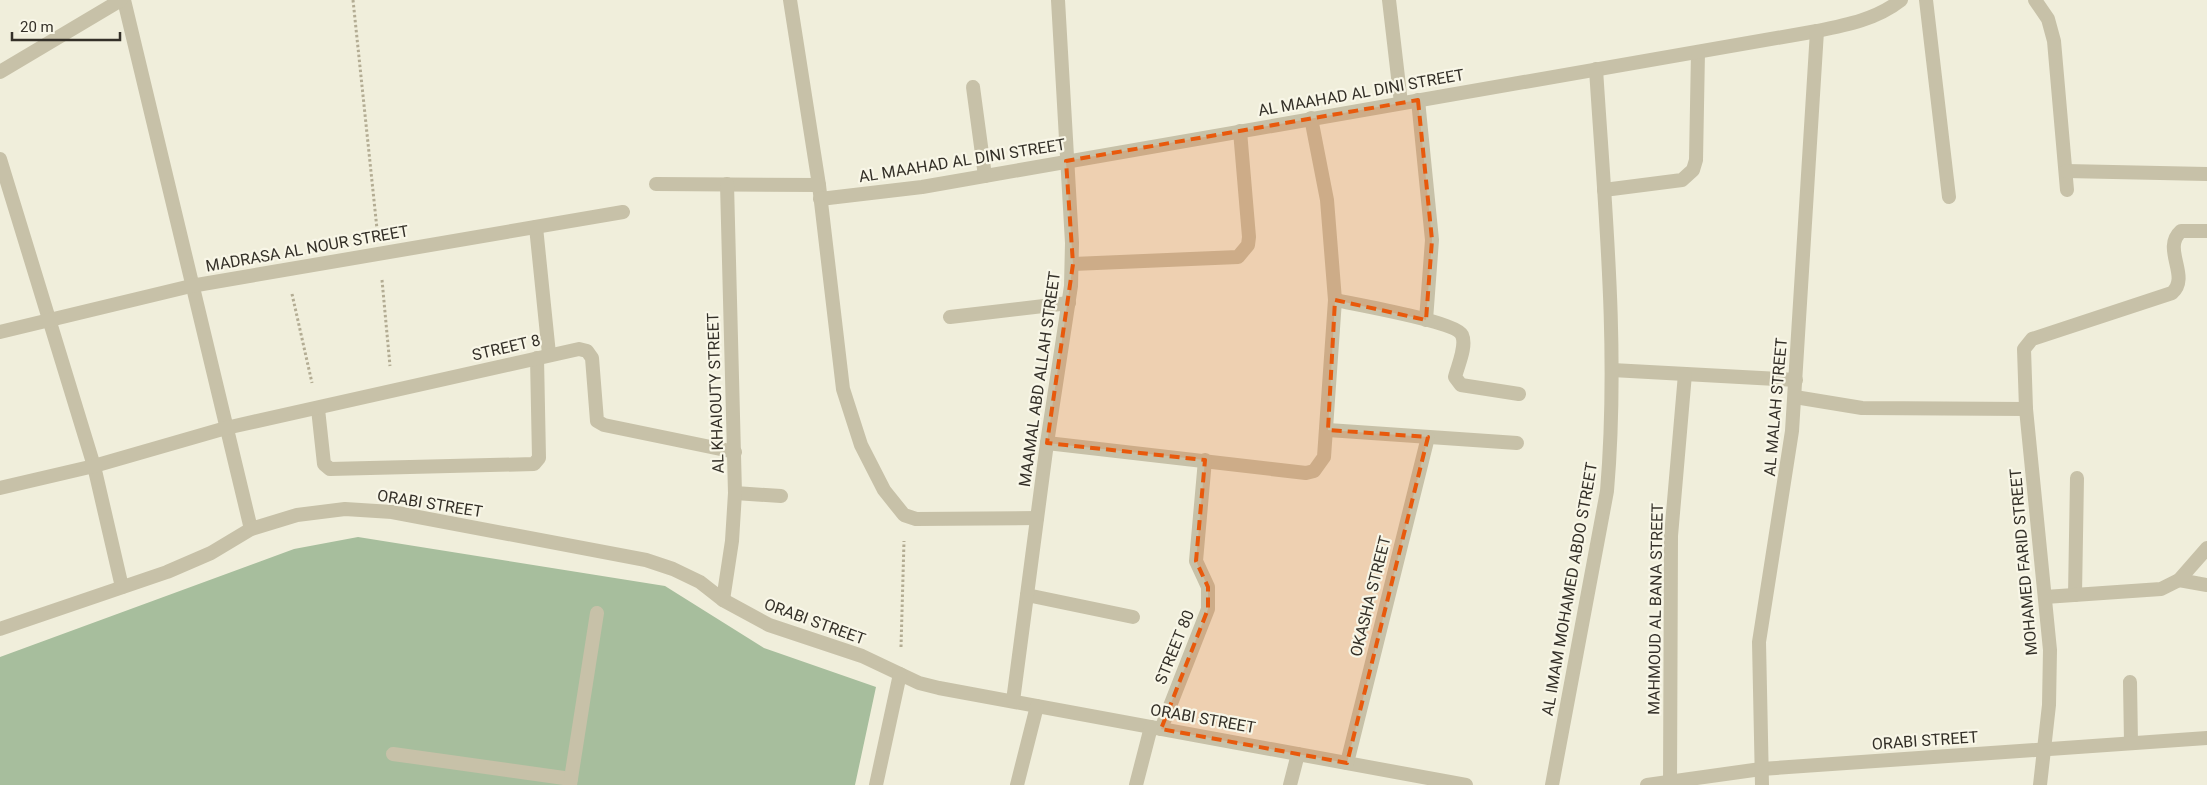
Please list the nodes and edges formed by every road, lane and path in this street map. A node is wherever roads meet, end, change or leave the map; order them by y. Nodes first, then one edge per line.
1 (123, 0) edge
2 (353, 0) edge
3 (790, 0) edge
4 (1058, 0) edge
5 (1389, 0) edge
6 (1901, 0) edge
7 (1926, 0) edge
8 (2035, 0) edge
9 (1817, 31) junction
10 (1698, 52) junction
11 (1596, 69) junction
12 (0, 72) edge
13 (973, 86) dead end
14 (1418, 100) junction
15 (1402, 103) junction
16 (1311, 118) junction
17 (1240, 131) junction
18 (0, 159) edge
19 (1066, 162) junction
20 (2066, 170) junction
21 (2207, 174) edge
22 (985, 176) junction
23 (656, 184) dead end
24 (727, 184) junction
25 (1604, 190) junction
26 (2067, 190) dead end
27 (820, 192) junction
28 (1949, 197) dead end
29 (623, 212) dead end
30 (536, 227) junction
31 (2207, 231) edge
32 (380, 254) junction
33 (1073, 264) junction
34 (286, 269) junction
35 (191, 286) junction
36 (1335, 300) junction
37 (1069, 303) junction
38 (950, 317) dead end
39 (51, 320) junction
40 (1426, 320) junction
41 (0, 332) edge
42 (543, 356) junction
43 (1612, 370) junction
44 (1685, 374) junction
45 (1796, 380) junction
46 (392, 391) junction
47 (1519, 394) dead end
48 (1795, 397) junction
49 (318, 409) junction
50 (2026, 409) junction
51 (226, 428) junction
52 (1328, 430) junction
53 (1428, 437) junction
54 (1047, 443) junction
55 (1517, 443) dead end
56 (735, 452) junction
57 (1205, 460) junction
58 (94, 466) junction
59 (2077, 478) dead end
60 (0, 488) edge
61 (735, 493) junction
62 (781, 496) dead end
63 (904, 515) junction
64 (1037, 518) junction
65 (251, 529) junction
66 (2207, 548) edge
67 (2179, 580) junction
68 (2207, 585) edge
69 (122, 587) junction
70 (1026, 595) junction
71 (2075, 595) junction
72 (2045, 597) junction
73 (723, 600) junction
74 (597, 613) dead end
75 (1133, 617) dead end
76 (0, 629) edge
77 (900, 674) junction
78 (2130, 682) dead end
79 (1013, 701) junction
80 (1037, 706) junction
81 (1156, 728) junction
82 (2207, 738) edge
83 (2131, 743) junction
84 (2044, 749) junction
85 (393, 754) dead end
86 (1298, 754) junction
87 (1347, 763) junction
88 (1761, 769) junction
89 (570, 782) edge
90 (1670, 783) edge
91 (876, 785) edge
92 (1017, 785) edge
93 (1136, 785) edge
94 (1290, 785) edge
95 (1466, 785) edge
96 (1552, 785) edge
97 (1647, 785) edge
98 (1762, 785) edge
99 (2040, 785) edge

1 - 12 street
1 - 35 street
2 - 32 path
3 - 27 street
4 - 19 street, MAAMAL ABD ALLAH STREET
5 - 15 street
6 - 9 street, AL MAAHAD AL DINI STREET
7 - 28 street
8 - 20 street
9 - 10 street, AL MAAHAD AL DINI STREET
9 - 45 street, AL MALAH STREET
10 - 11 street, AL MAAHAD AL DINI STREET
10 - 25 street
11 - 14 street, AL MAAHAD AL DINI STREET
11 - 25 street, AL IMAM MOHAMED ABDO STREET
13 - 22 street
14 - 15 street, AL MAAHAD AL DINI STREET
14 - 40 street
15 - 16 street, AL MAAHAD AL DINI STREET
16 - 17 street, AL MAAHAD AL DINI STREET
16 - 36 street
17 - 19 street, AL MAAHAD AL DINI STREET
17 - 33 street
18 - 39 street
19 - 22 street, AL MAAHAD AL DINI STREET
19 - 33 street, MAAMAL ABD ALLAH STREET
20 - 21 street
20 - 26 street
22 - 27 street, AL MAAHAD AL DINI STREET
23 - 24 street, AL MAAHAD AL DINI STREET
24 - 27 street, AL MAAHAD AL DINI STREET
24 - 56 street, AL KHAIOUTY STREET
25 - 43 street, AL IMAM MOHAMED ABDO STREET
27 - 63 street
29 - 30 street, MADRASA AL NOUR STREET
30 - 32 street, MADRASA AL NOUR STREET
30 - 42 street
31 - 50 street, MOHAMED FARID STREET
32 - 34 street, MADRASA AL NOUR STREET
32 - 46 path
33 - 37 street, MAAMAL ABD ALLAH STREET
34 - 35 street, MADRASA AL NOUR STREET
34 - 49 path
35 - 39 street, MADRASA AL NOUR STREET
35 - 51 street
36 - 40 street
36 - 52 street
37 - 38 street
37 - 54 street, MAAMAL ABD ALLAH STREET
39 - 41 street, MADRASA AL NOUR STREET
39 - 58 street
40 - 47 street
42 - 46 street, STREET 8
42 - 49 street
42 - 56 street, STREET 8
43 - 44 street
43 - 96 street, AL IMAM MOHAMED ABDO STREET
44 - 45 street
44 - 90 street, MAHMOUD AL BANA STREET
45 - 48 street, AL MALAH STREET
46 - 49 street, STREET 8
48 - 50 street
48 - 88 street, AL MALAH STREET
49 - 51 street, STREET 8
50 - 72 street, MOHAMED FARID STREET
51 - 58 street, STREET 8
51 - 65 street
52 - 53 street
52 - 57 street
53 - 55 street
53 - 87 street, OKASHA STREET
54 - 57 street
54 - 64 street, MAAMAL ABD ALLAH STREET
56 - 61 street, AL KHAIOUTY STREET
57 - 81 street, STREET 80
58 - 60 street, STREET 8
58 - 69 street
59 - 71 street
61 - 62 street
61 - 73 street, AL KHAIOUTY STREET
63 - 64 street
63 - 77 path
64 - 70 street, MAAMAL ABD ALLAH STREET
65 - 69 street, ORABI STREET
65 - 73 street, ORABI STREET
66 - 67 street
67 - 68 street
67 - 71 street
69 - 76 street, ORABI STREET
70 - 75 street
70 - 79 street, MAAMAL ABD ALLAH STREET
71 - 72 street
72 - 84 street, MOHAMED FARID STREET
73 - 77 street, ORABI STREET
74 - 89 street
77 - 79 street, ORABI STREET
77 - 91 street
78 - 83 street
79 - 80 street, ORABI STREET
80 - 81 street, ORABI STREET
80 - 92 street
81 - 86 street, ORABI STREET
81 - 93 street, STREET 80
82 - 83 street, ORABI STREET
83 - 84 street, ORABI STREET
84 - 88 street, ORABI STREET
84 - 99 street, MOHAMED FARID STREET
85 - 89 street
86 - 87 street, ORABI STREET
86 - 94 street
87 - 95 street, ORABI STREET
88 - 90 street, ORABI STREET
88 - 98 street, AL MALAH STREET
90 - 97 street, ORABI STREET

